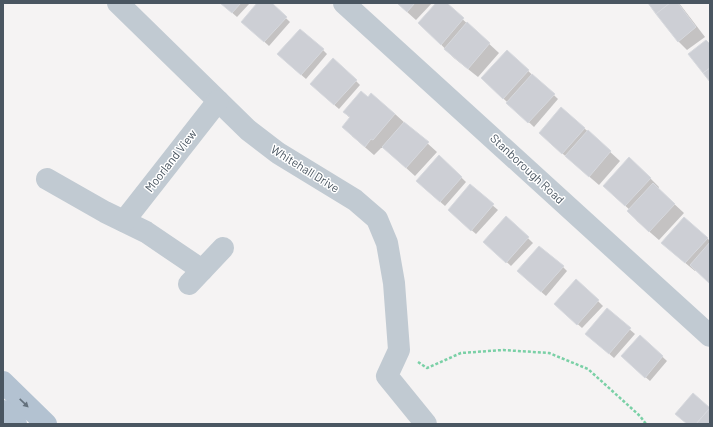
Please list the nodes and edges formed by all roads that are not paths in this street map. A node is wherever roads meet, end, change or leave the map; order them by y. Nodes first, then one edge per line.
1 (118, 3) edge
2 (344, 3) edge
3 (218, 102) junction
4 (46, 179) dead end
5 (124, 221) junction
6 (223, 248) dead end
7 (710, 336) edge
8 (3, 382) edge
9 (3, 412) edge
10 (16, 424) edge
11 (46, 424) edge
12 (426, 424) edge

1 - 3 street, Whitehall Drive
2 - 7 street, Stanborough Road
3 - 5 street, Moorland View
3 - 12 street, Whitehall Drive
4 - 5 street
5 - 6 street
8 -> 11 main road
9 - 10 main road

